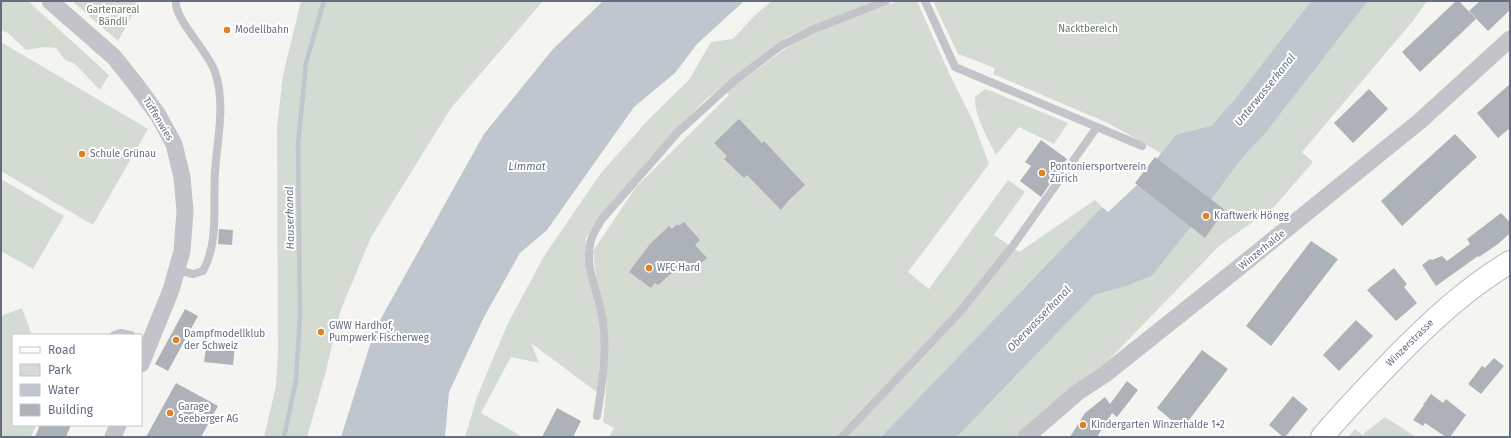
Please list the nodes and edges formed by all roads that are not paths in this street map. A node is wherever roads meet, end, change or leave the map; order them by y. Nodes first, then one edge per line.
1 (176, 1) edge
2 (886, 1) edge
3 (925, 1) edge
4 (52, 2) edge
5 (1510, 39) edge
6 (1097, 127) junction
7 (1142, 146) dead end
8 (1510, 262) edge
9 (176, 270) junction
10 (145, 341) edge
11 (142, 358) edge
12 (597, 416) dead end
13 (118, 426) edge
14 (113, 437) edge
15 (842, 437) edge
16 (1026, 437) edge
17 (1322, 437) edge

1 - 9 lane
2 - 12 lane
3 - 6 lane
4 - 9 street, Tüffenwies
5 - 16 street, Winzerhalde
6 - 7 lane
6 - 15 lane
8 - 17 main road, Winzerstrasse
9 - 10 street, Tüffenwies
10 - 11 street, Tüffenwies
13 - 14 street

